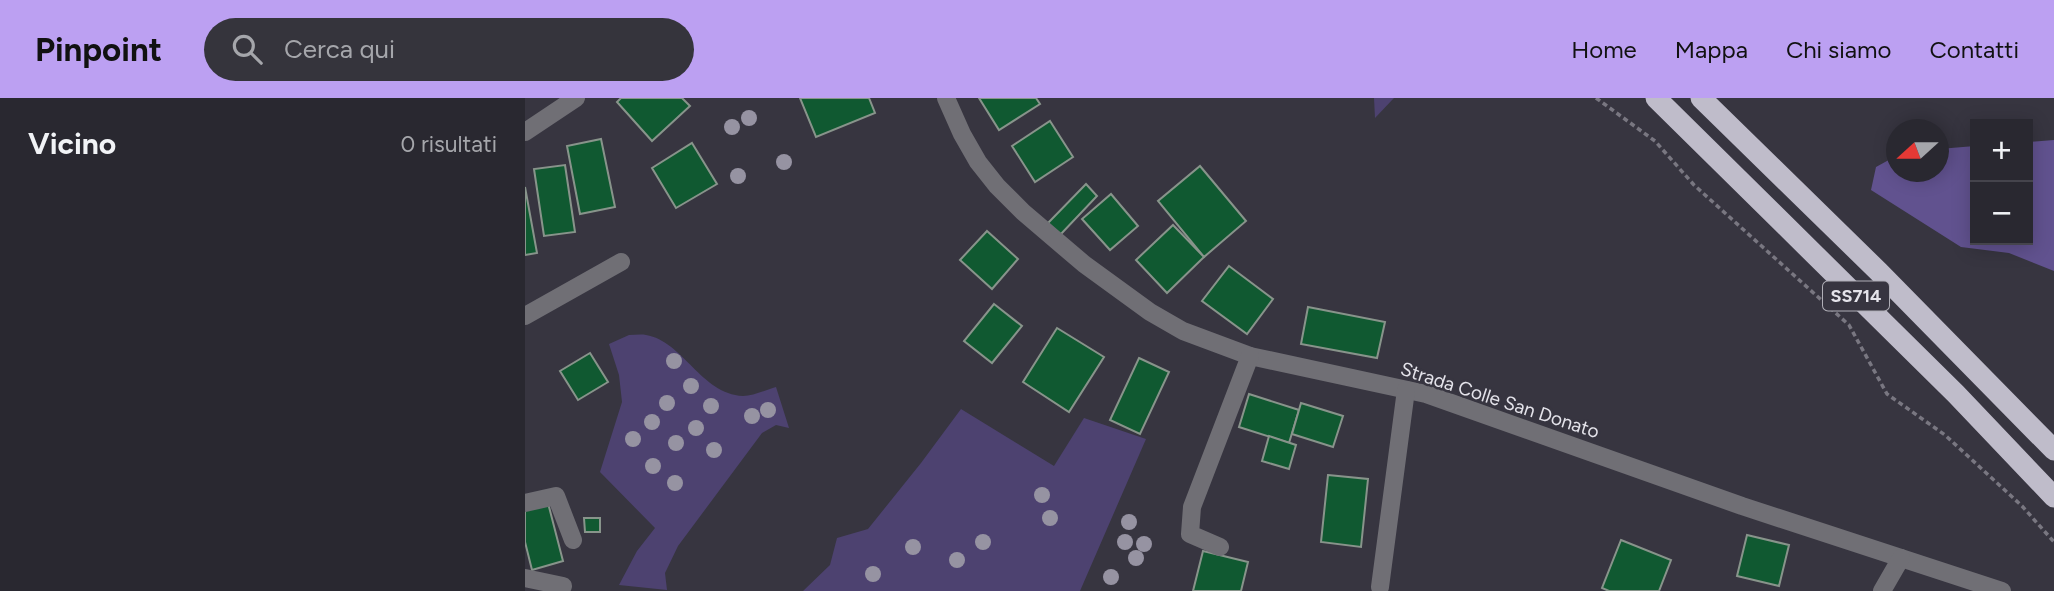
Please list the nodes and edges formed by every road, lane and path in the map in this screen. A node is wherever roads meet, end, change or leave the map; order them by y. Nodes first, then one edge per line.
1 (576, 98) edge
2 (946, 98) edge
3 (1596, 98) edge
4 (1656, 98) edge
5 (1701, 98) edge
6 (525, 132) edge
7 (621, 262) dead end
8 (525, 316) edge
9 (1250, 356) junction
10 (1406, 390) junction
11 (2054, 450) edge
12 (2054, 497) edge
13 (525, 503) edge
14 (573, 540) dead end
15 (2054, 542) edge
16 (1220, 547) dead end
17 (1901, 558) junction
18 (525, 578) edge
19 (563, 586) dead end
20 (1380, 587) dead end
21 (1882, 591) edge
22 (2002, 591) edge

1 - 6 street
2 - 9 street, Strada Colle San Donato
3 - 15 path
4 - 12 highway, SS714
5 - 11 highway, SS714
7 - 8 street
9 - 10 street, Strada Colle San Donato
9 - 16 street
10 - 17 street, Strada Colle San Donato
10 - 20 street
13 - 14 street
17 - 21 street
17 - 22 street, Strada Colle San Donato
18 - 19 street

